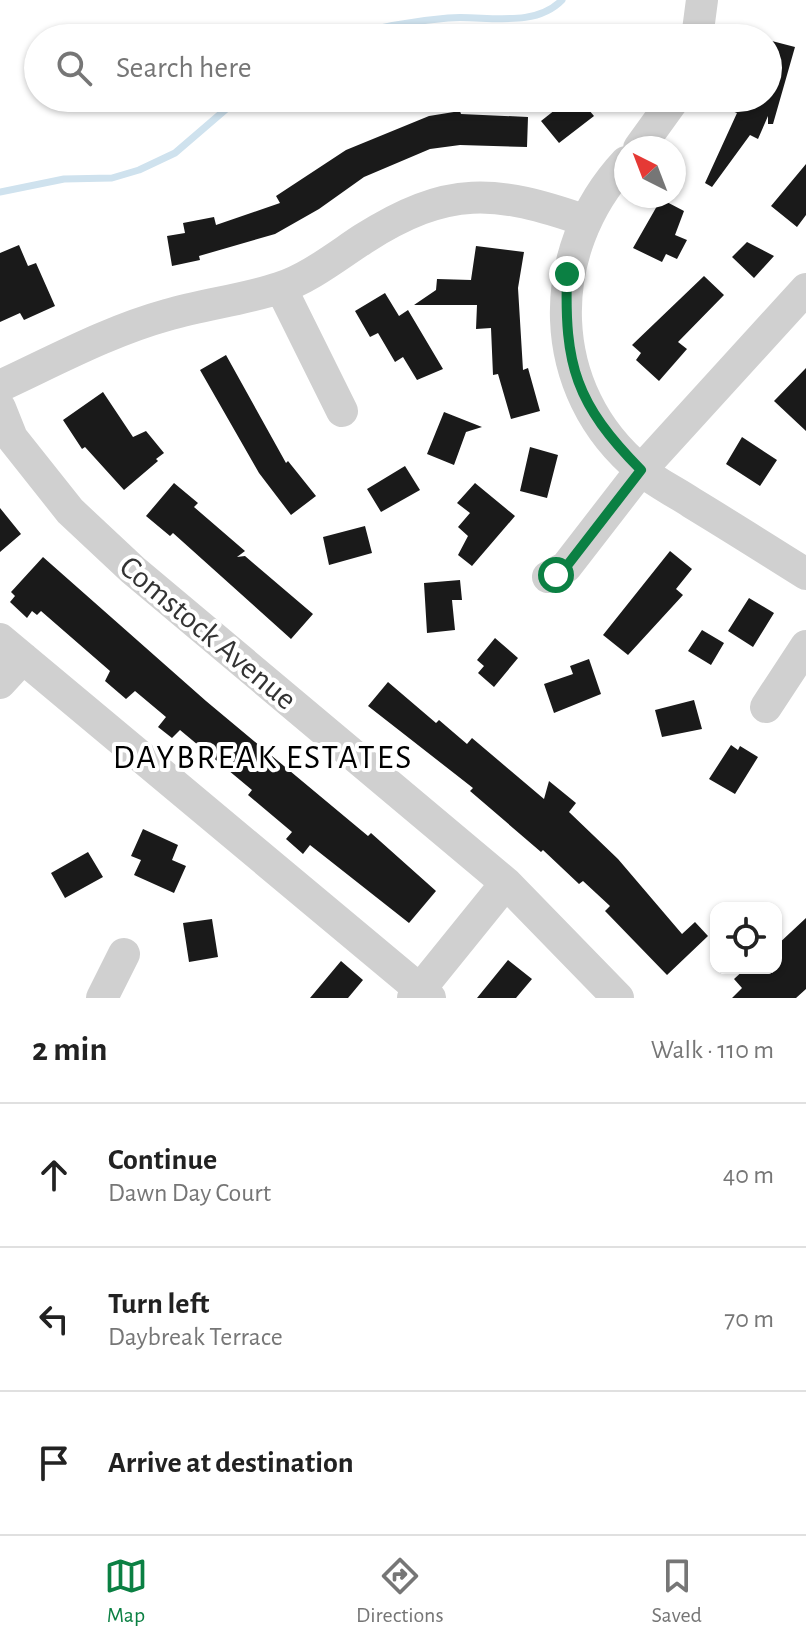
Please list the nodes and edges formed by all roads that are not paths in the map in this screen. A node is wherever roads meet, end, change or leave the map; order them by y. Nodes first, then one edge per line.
1 (702, 0) edge
2 (699, 24) edge
3 (665, 112) edge
4 (648, 136) edge
5 (614, 175) edge
6 (586, 221) junction
7 (281, 288) junction
8 (806, 289) edge
9 (0, 386) edge
10 (0, 408) edge
11 (342, 411) dead end
12 (641, 470) junction
13 (806, 574) edge
14 (548, 577) dead end
15 (806, 646) edge
16 (11, 649) edge
17 (0, 683) edge
18 (766, 707) dead end
19 (506, 883) junction
20 (124, 954) dead end
21 (421, 995) edge
22 (102, 998) edge
23 (618, 998) edge

1 - 2 street
3 - 4 street
5 - 6 street
6 - 7 street
6 - 12 street
7 - 9 street
7 - 11 street
8 - 12 street
10 - 19 street, Comstock Avenue
12 - 13 street
12 - 14 street
15 - 18 street
16 - 17 street
16 - 21 street
19 - 21 street
19 - 23 street, Comstock Avenue
20 - 22 street

